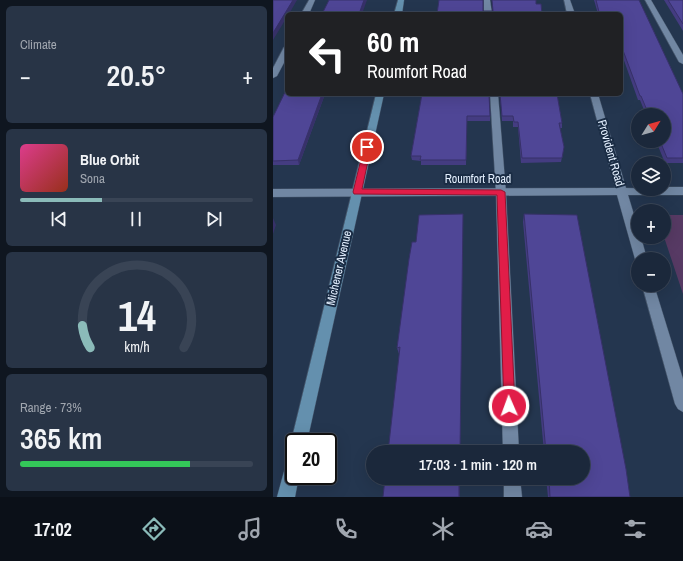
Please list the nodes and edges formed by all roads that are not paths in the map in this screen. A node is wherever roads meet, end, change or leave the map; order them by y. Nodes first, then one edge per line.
1 (312, 0) edge
2 (401, 0) edge
3 (487, 0) edge
4 (567, 0) edge
5 (648, 0) edge
6 (306, 12) edge
7 (398, 12) edge
8 (488, 12) edge
9 (570, 12) edge
10 (285, 53) edge
11 (683, 62) edge
12 (273, 76) edge
13 (380, 96) edge
14 (494, 96) edge
15 (595, 96) edge
16 (683, 191) edge
17 (357, 192) junction
18 (501, 192) junction
19 (621, 192) junction
20 (273, 193) edge
21 (639, 252) edge
22 (650, 292) edge
23 (683, 404) edge
24 (301, 433) edge
25 (511, 445) edge
26 (289, 485) edge
27 (512, 485) edge
28 (286, 497) edge
29 (513, 497) edge

1 - 6 street
2 - 7 street
3 - 8 street
4 - 9 street
5 - 11 street
10 - 12 street
13 - 17 street, Michener Avenue
14 - 18 street
15 - 19 street, Provident Road
16 - 19 street, Roumfort Road
17 - 18 street, Roumfort Road
17 - 20 street, Roumfort Road
17 - 24 street, Michener Avenue
18 - 19 street, Roumfort Road
18 - 25 street
19 - 21 street, Provident Road
22 - 23 street
26 - 28 street
27 - 29 street

